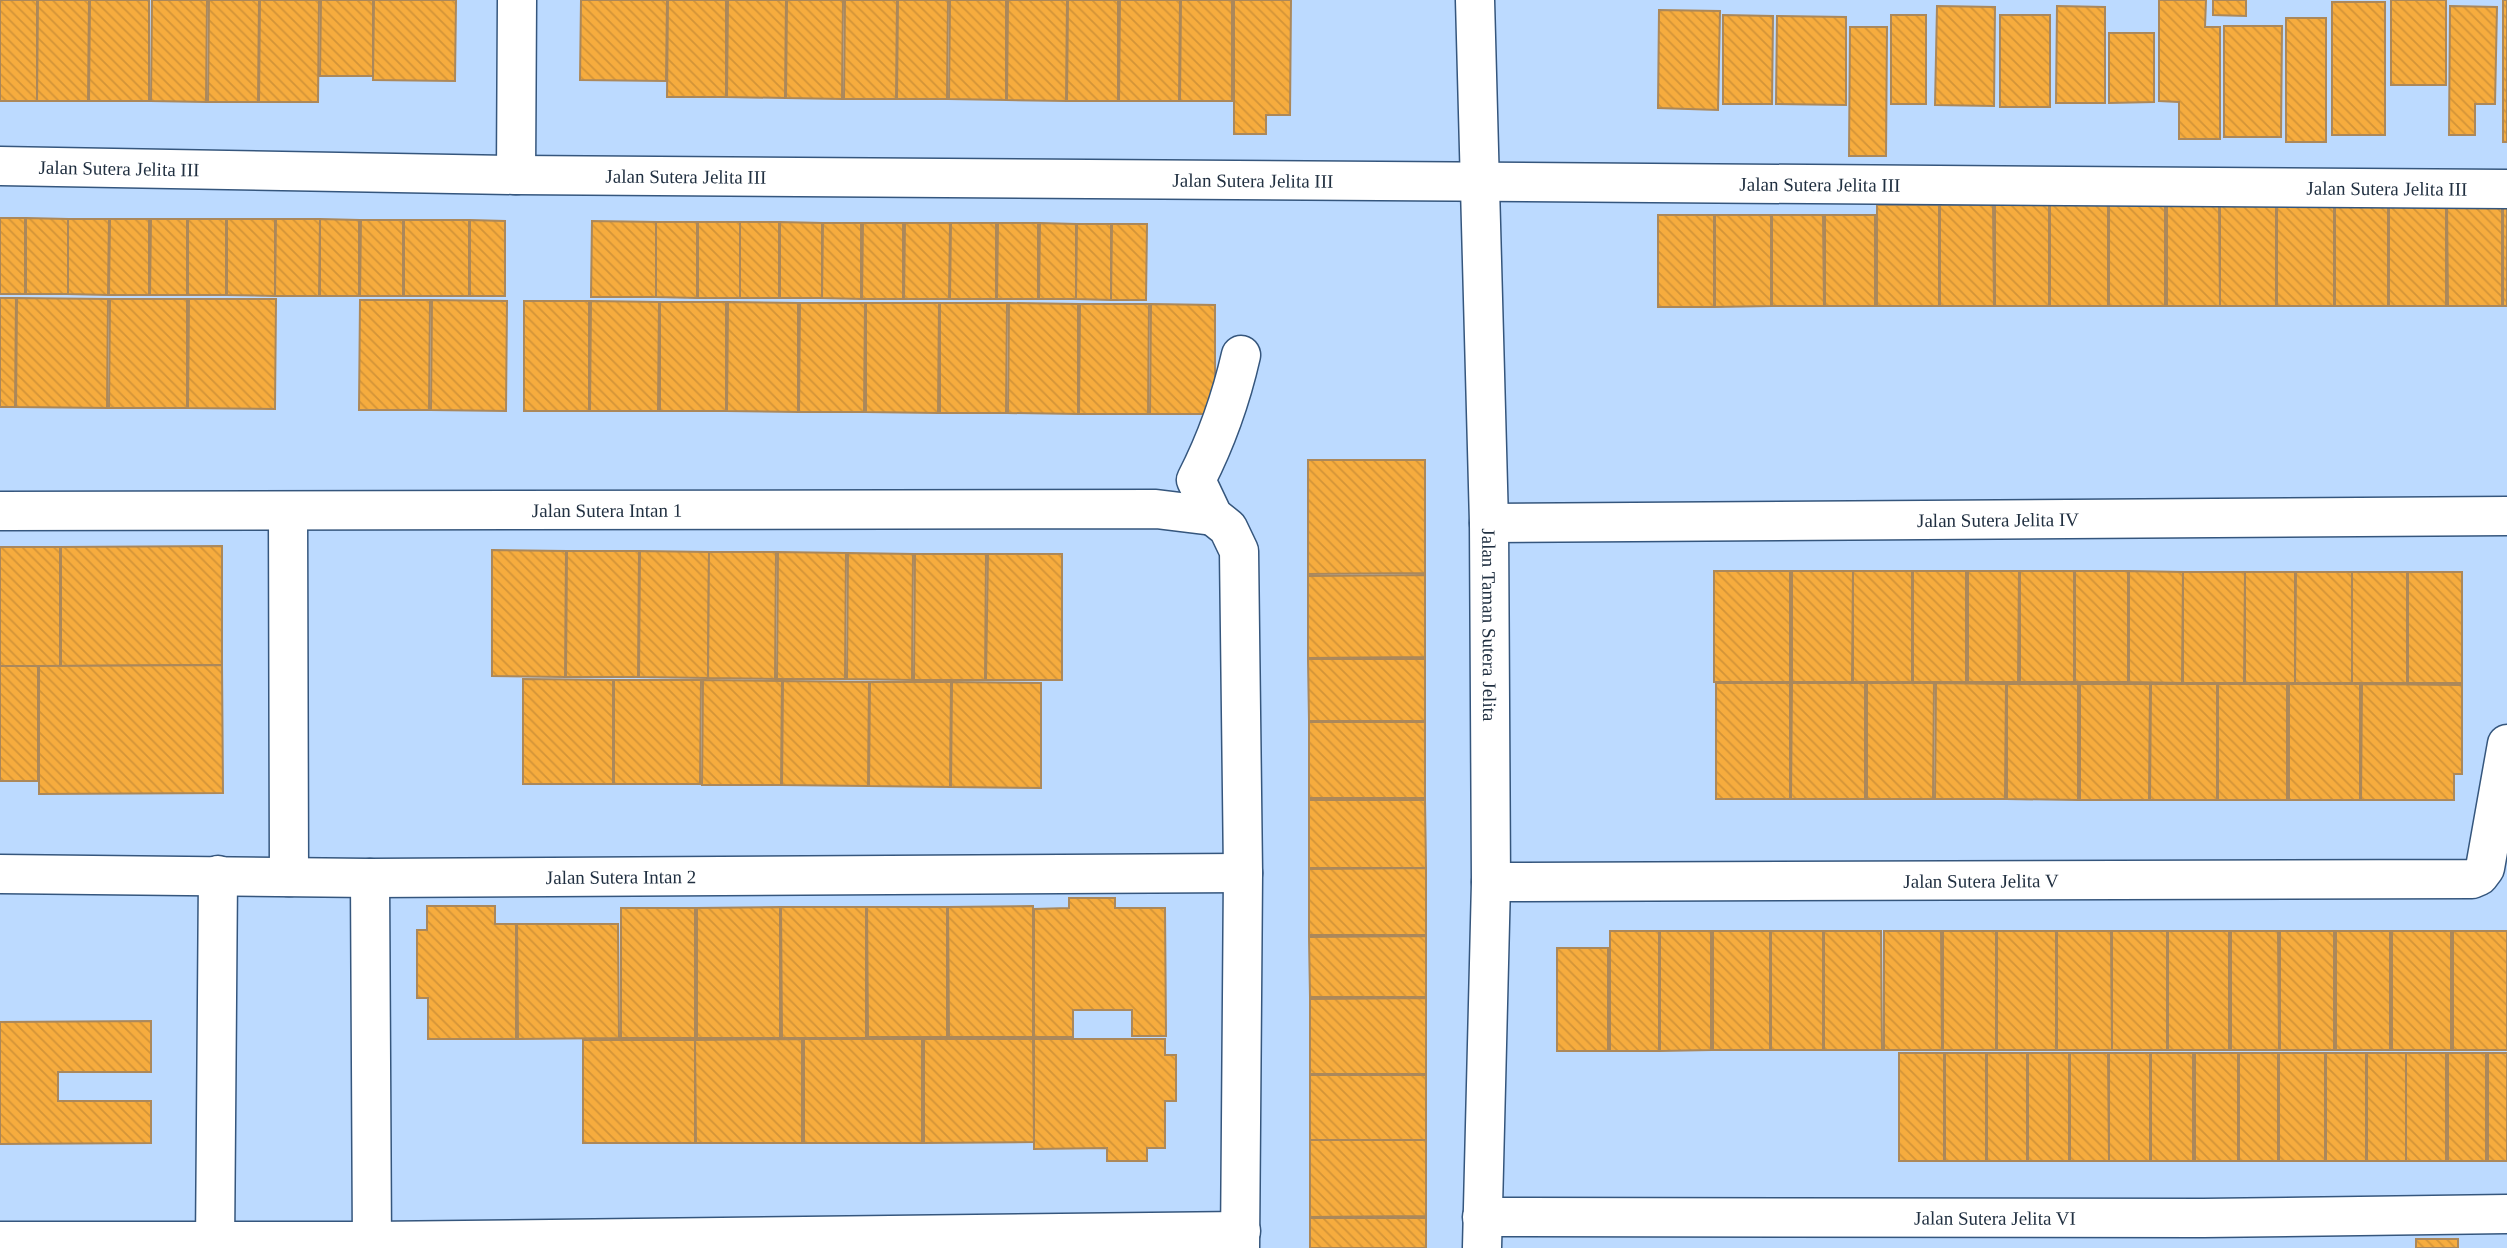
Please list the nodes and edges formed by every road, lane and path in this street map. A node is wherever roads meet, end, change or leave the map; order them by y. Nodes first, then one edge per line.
1 (517, 0) edge
2 (1475, 0) edge
3 (0, 166) edge
4 (516, 175) junction
5 (1481, 183) junction
6 (2507, 190) edge
7 (1241, 355) dead end
8 (0, 510) edge
9 (288, 512) junction
10 (1213, 516) junction
11 (2507, 516) edge
12 (1489, 523) junction
13 (2507, 744) edge
14 (1243, 873) junction
15 (0, 874) edge
16 (218, 875) junction
17 (289, 877) junction
18 (370, 878) junction
19 (1491, 882) junction
20 (2507, 1214) edge
21 (1482, 1232) edge
22 (2202, 1233) edge
23 (1240, 1239) edge
24 (0, 1241) edge
25 (215, 1244) edge
26 (372, 1244) edge

1 - 4 street
2 - 5 street, Jalan Taman Sutera Jelita
3 - 4 street, Jalan Sutera Jelita III
4 - 5 street, Jalan Sutera Jelita III
5 - 6 street, Jalan Sutera Jelita III
5 - 12 street, Jalan Taman Sutera Jelita
7 - 10 street
8 - 9 street, Jalan Sutera Intan 1
9 - 10 street, Jalan Sutera Intan 1
9 - 17 street
10 - 14 street
11 - 12 street, Jalan Sutera Jelita IV
12 - 19 street, Jalan Taman Sutera Jelita
13 - 19 street, Jalan Sutera Jelita V
14 - 18 street, Jalan Sutera Intan 2
14 - 23 street
15 - 16 street, Jalan Sutera Intan 2
16 - 17 street, Jalan Sutera Intan 2
16 - 25 street
17 - 18 street, Jalan Sutera Intan 2
18 - 26 street
19 - 21 street, Jalan Taman Sutera Jelita
20 - 22 street, Jalan Sutera Jelita VI
21 - 22 street, Jalan Sutera Jelita VI
23 - 26 street
24 - 25 street
25 - 26 street

